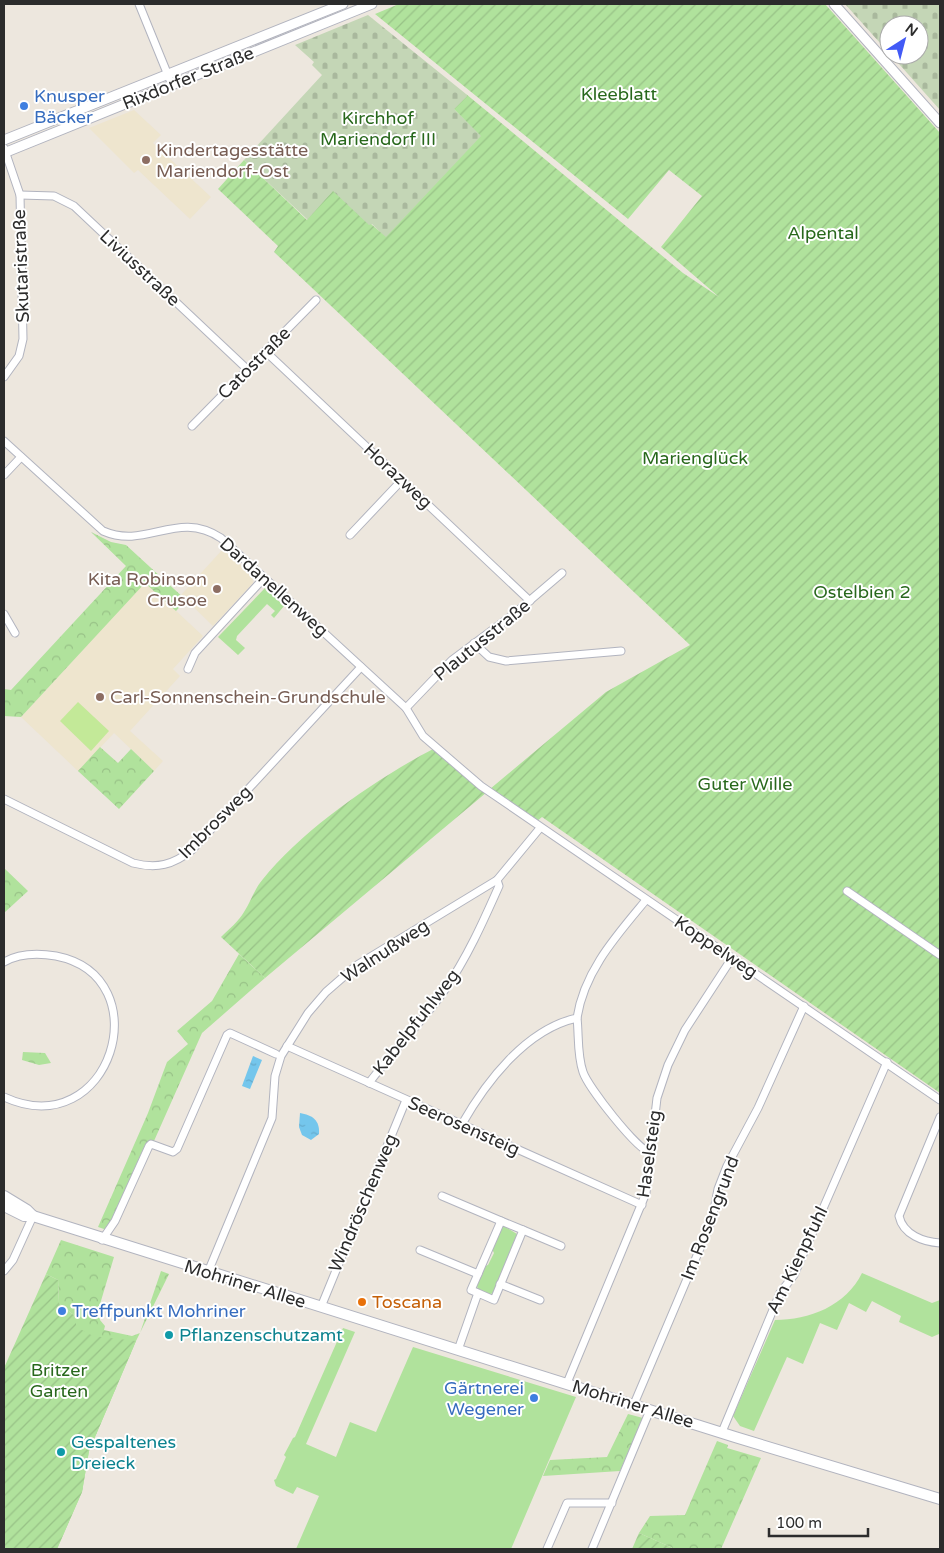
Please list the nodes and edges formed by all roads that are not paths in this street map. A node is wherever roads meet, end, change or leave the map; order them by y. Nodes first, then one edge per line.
1 (139, 4) edge
2 (343, 4) edge
3 (372, 4) edge
4 (834, 4) edge
5 (313, 16) junction
6 (317, 26) junction
7 (168, 74) junction
8 (172, 85) junction
9 (940, 124) edge
10 (4, 140) edge
11 (4, 151) edge
12 (20, 195) junction
13 (316, 300) dead end
14 (265, 351) junction
15 (247, 369) junction
16 (4, 377) edge
17 (192, 426) dead end
18 (4, 441) edge
19 (20, 457) junction
20 (4, 475) edge
21 (402, 480) junction
22 (350, 535) dead end
23 (562, 573) dead end
24 (264, 578) junction
25 (530, 601) junction
26 (4, 614) edge
27 (15, 633) dead end
28 (474, 643) junction
29 (621, 650) dead end
30 (361, 667) junction
31 (188, 669) dead end
32 (406, 708) junction
33 (493, 795) joint
34 (4, 799) edge
35 (540, 828) junction
36 (497, 880) junction
37 (847, 891) dead end
38 (646, 900) junction
39 (940, 955) edge
40 (732, 958) junction
41 (4, 962) edge
42 (804, 1006) junction
43 (577, 1018) junction
44 (287, 1046) junction
45 (276, 1054) dead end
46 (887, 1062) junction
47 (369, 1083) junction
48 (4, 1097) edge
49 (406, 1100) junction
50 (940, 1100) edge
51 (940, 1117) edge
52 (462, 1124) junction
53 (651, 1153) junction
54 (549, 1169) dead end
55 (608, 1194) dead end
56 (4, 1196) edge
57 (442, 1196) dead end
58 (642, 1205) junction
59 (4, 1206) edge
60 (33, 1216) junction
61 (501, 1221) junction
62 (523, 1230) junction
63 (102, 1240) junction
64 (940, 1243) edge
65 (561, 1246) dead end
66 (420, 1250) dead end
67 (4, 1271) edge
68 (208, 1272) junction
69 (478, 1274) junction
70 (500, 1284) junction
71 (478, 1293) junction
72 (540, 1300) dead end
73 (321, 1307) junction
74 (458, 1350) junction
75 (567, 1383) junction
76 (634, 1404) junction
77 (650, 1410) junction
78 (722, 1432) junction
79 (940, 1499) edge
80 (612, 1503) junction
81 (547, 1549) edge
82 (592, 1549) edge

1 - 7 street
2 - 5 street, Rixdorfer Straße
3 - 6 street, Rixdorfer Straße
4 - 9 street
5 - 6 street
5 - 7 street, Rixdorfer Straße
6 - 8 street, Rixdorfer Straße
7 - 8 street
7 - 10 street, Rixdorfer Straße
8 - 11 street, Rixdorfer Straße
11 - 12 street, Skutaristraße
12 - 15 street, Liviusstraße
12 - 16 street, Skutaristraße
13 - 14 street, Catostraße
14 - 15 street, Catostraße
14 - 21 street, Horazweg
15 - 17 street, Catostraße
18 - 19 street, Dardanellenweg
19 - 20 street
19 - 24 street, Dardanellenweg
21 - 22 street
21 - 25 street, Horazweg
23 - 25 street, Plautusstraße
24 - 30 street, Dardanellenweg
24 - 31 street
25 - 28 street, Plautusstraße
26 - 27 street
28 - 29 street
28 - 32 street, Plautusstraße
30 - 32 street, Dardanellenweg
30 - 34 street, Imbrosweg
32 - 33 street, Dardanellenweg
33 - 35 street, Koppelweg
35 - 36 street, Walnußweg
35 - 38 street, Koppelweg
36 - 44 street, Walnußweg
36 - 47 street, Kabelpfuhlweg
37 - 39 street
38 - 40 street, Koppelweg
38 - 43 street
40 - 42 street, Koppelweg
40 - 53 street, Haselsteig
41 - 48 street
42 - 46 street, Koppelweg
42 - 76 street, Im Rosengrund
43 - 52 street
43 - 53 street
44 - 47 street, Seerosensteig
44 - 68 street, Walnußweg
45 - 63 street
46 - 50 street, Koppelweg
46 - 78 street, Am Kienpfuhl
47 - 49 street, Seerosensteig
49 - 52 street, Seerosensteig
49 - 73 street, Windröschenweg
51 - 64 street
52 - 58 street, Seerosensteig
53 - 58 street, Haselsteig
54 - 55 street
56 - 60 main road
57 - 61 street
58 - 75 street, Haselsteig
59 - 60 main road
60 - 63 main road, Mohriner Allee
60 - 67 street
61 - 62 street
61 - 69 street
62 - 65 street
62 - 70 street
63 - 68 main road, Mohriner Allee
66 - 69 street
68 - 73 main road, Mohriner Allee
69 - 71 street
70 - 71 street
70 - 72 street
71 - 74 street
73 - 74 main road, Mohriner Allee
74 - 75 main road, Mohriner Allee
75 - 76 main road, Mohriner Allee
76 - 77 main road, Mohriner Allee
77 - 78 main road, Mohriner Allee
77 - 80 street
78 - 79 main road, Mohriner Allee
80 - 81 street
80 - 82 street

